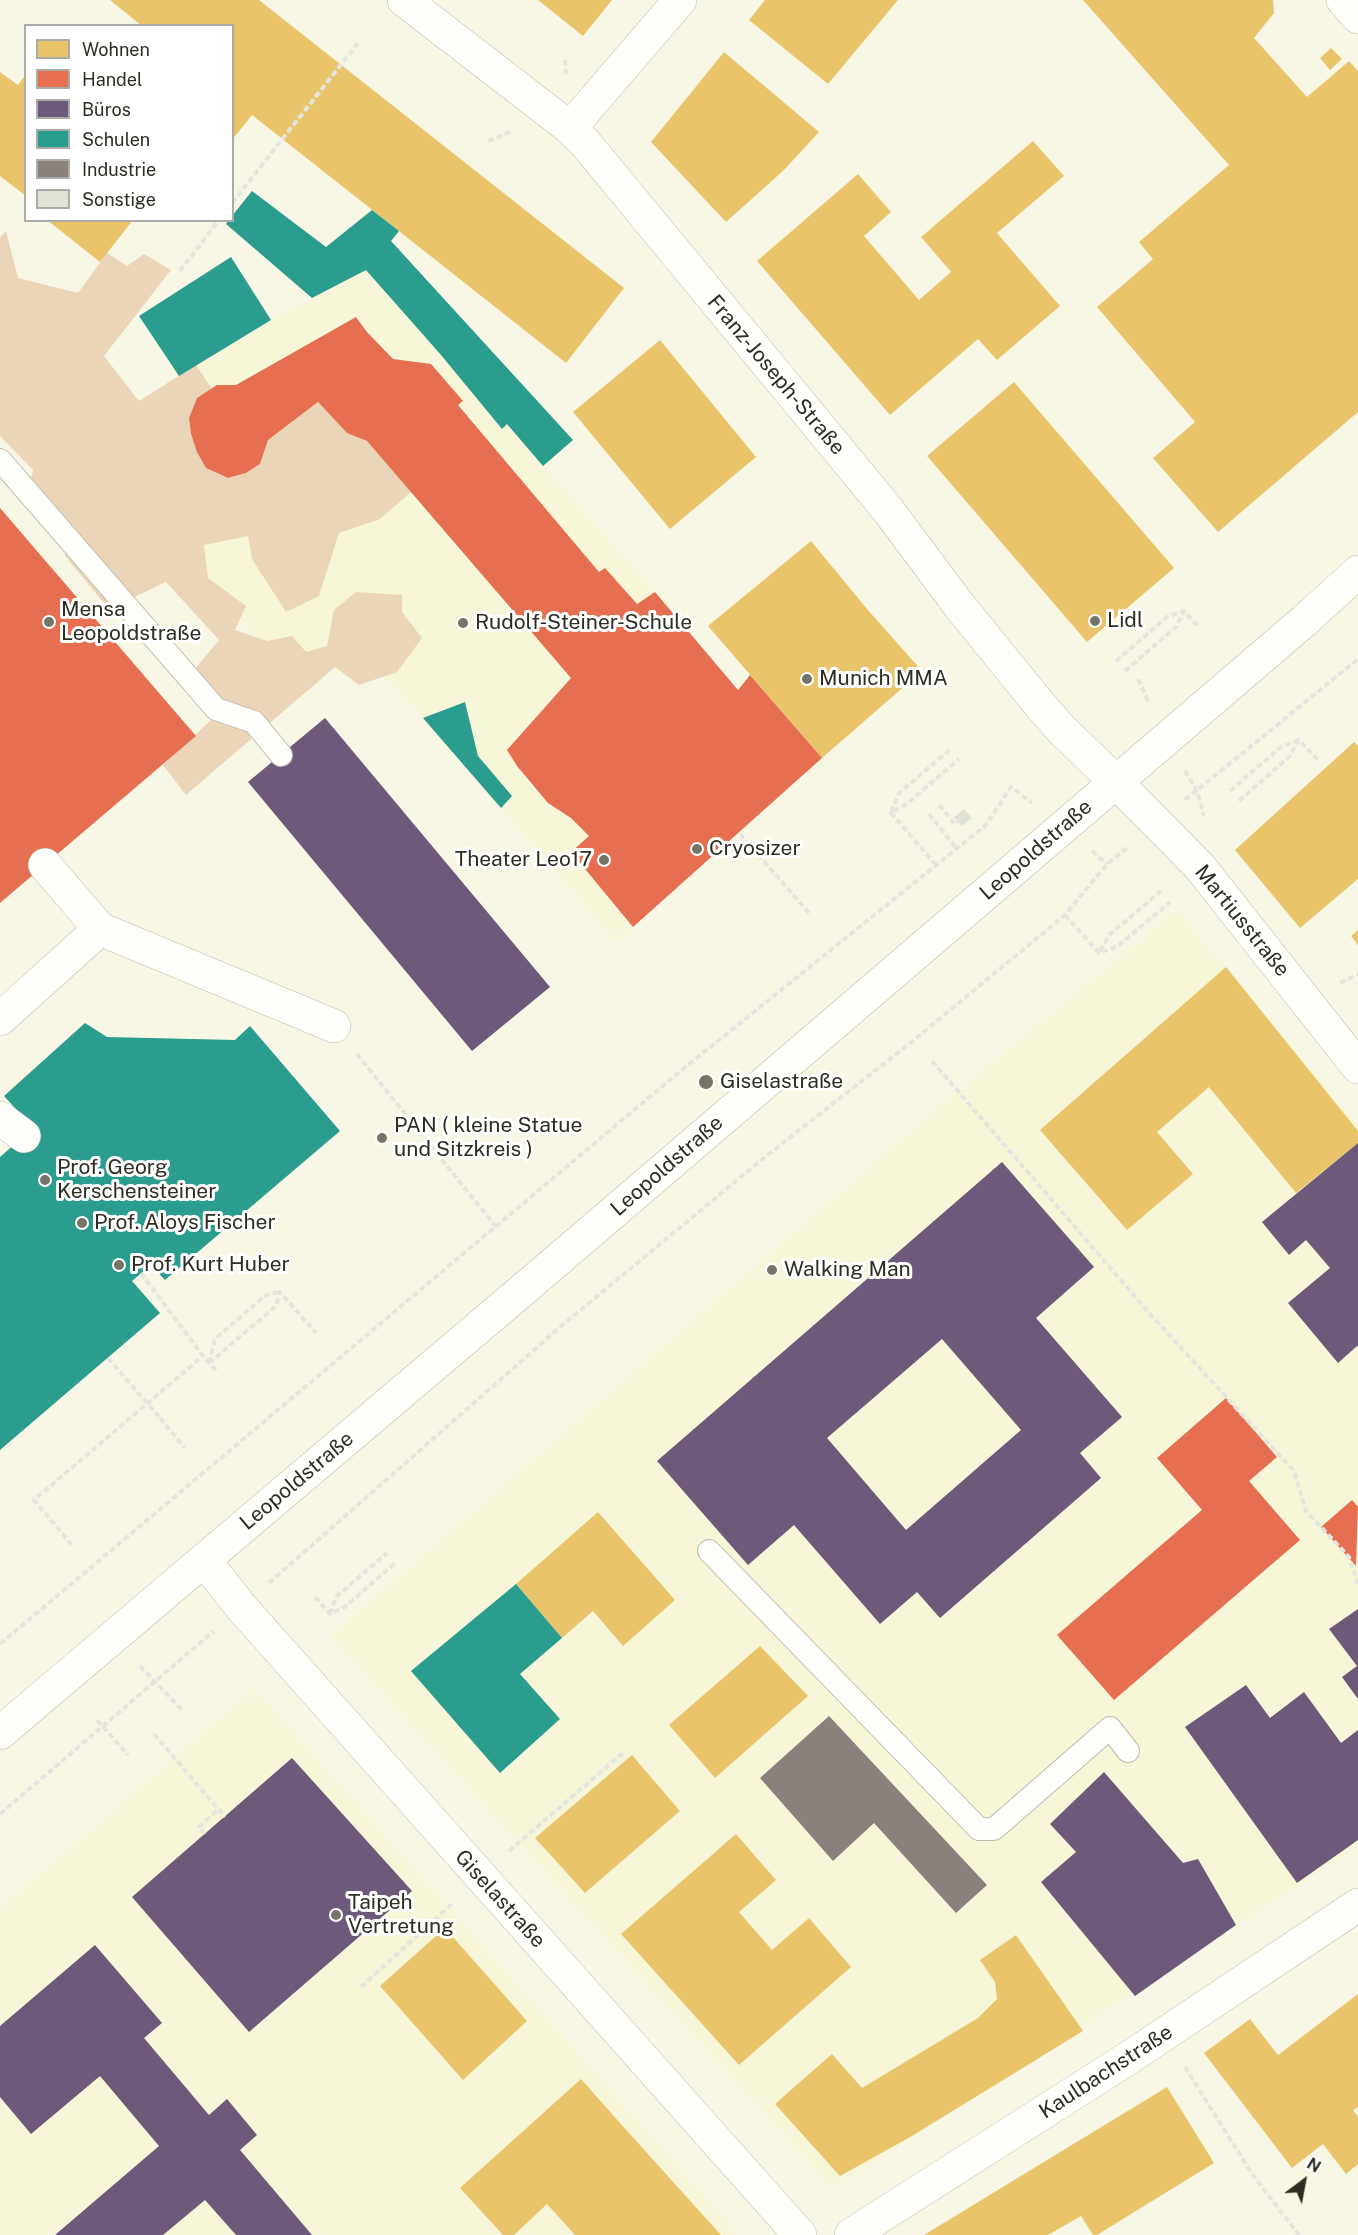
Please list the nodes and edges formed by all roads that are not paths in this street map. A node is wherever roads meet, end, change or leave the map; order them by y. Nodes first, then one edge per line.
1 (404, 0) edge
2 (680, 0) edge
3 (1343, 0) edge
4 (1358, 17) edge
5 (570, 128) junction
6 (0, 460) edge
7 (1358, 572) edge
8 (280, 755) dead end
9 (1116, 782) junction
10 (45, 865) dead end
11 (100, 929) junction
12 (0, 1019) edge
13 (334, 1026) road end
14 (1358, 1067) edge
15 (709, 1551) dead end
16 (204, 1560) junction
17 (0, 1733) edge
18 (1128, 1750) dead end
19 (1358, 1905) edge
20 (800, 2235) edge
21 (851, 2235) edge

1 - 5 main road, Franz-Joseph-Straße
2 - 5 main road
3 - 4 main road
5 - 9 main road, Franz-Joseph-Straße
6 - 8 lane
7 - 9 main road, Leopoldstraße
9 - 14 main road, Martiusstraße
9 - 16 main road, Leopoldstraße
10 - 11 main road
11 - 12 main road
11 - 13 main road
15 - 18 lane
16 - 17 main road, Leopoldstraße
16 - 20 main road, Giselastraße
19 - 21 main road, Kaulbachstraße

